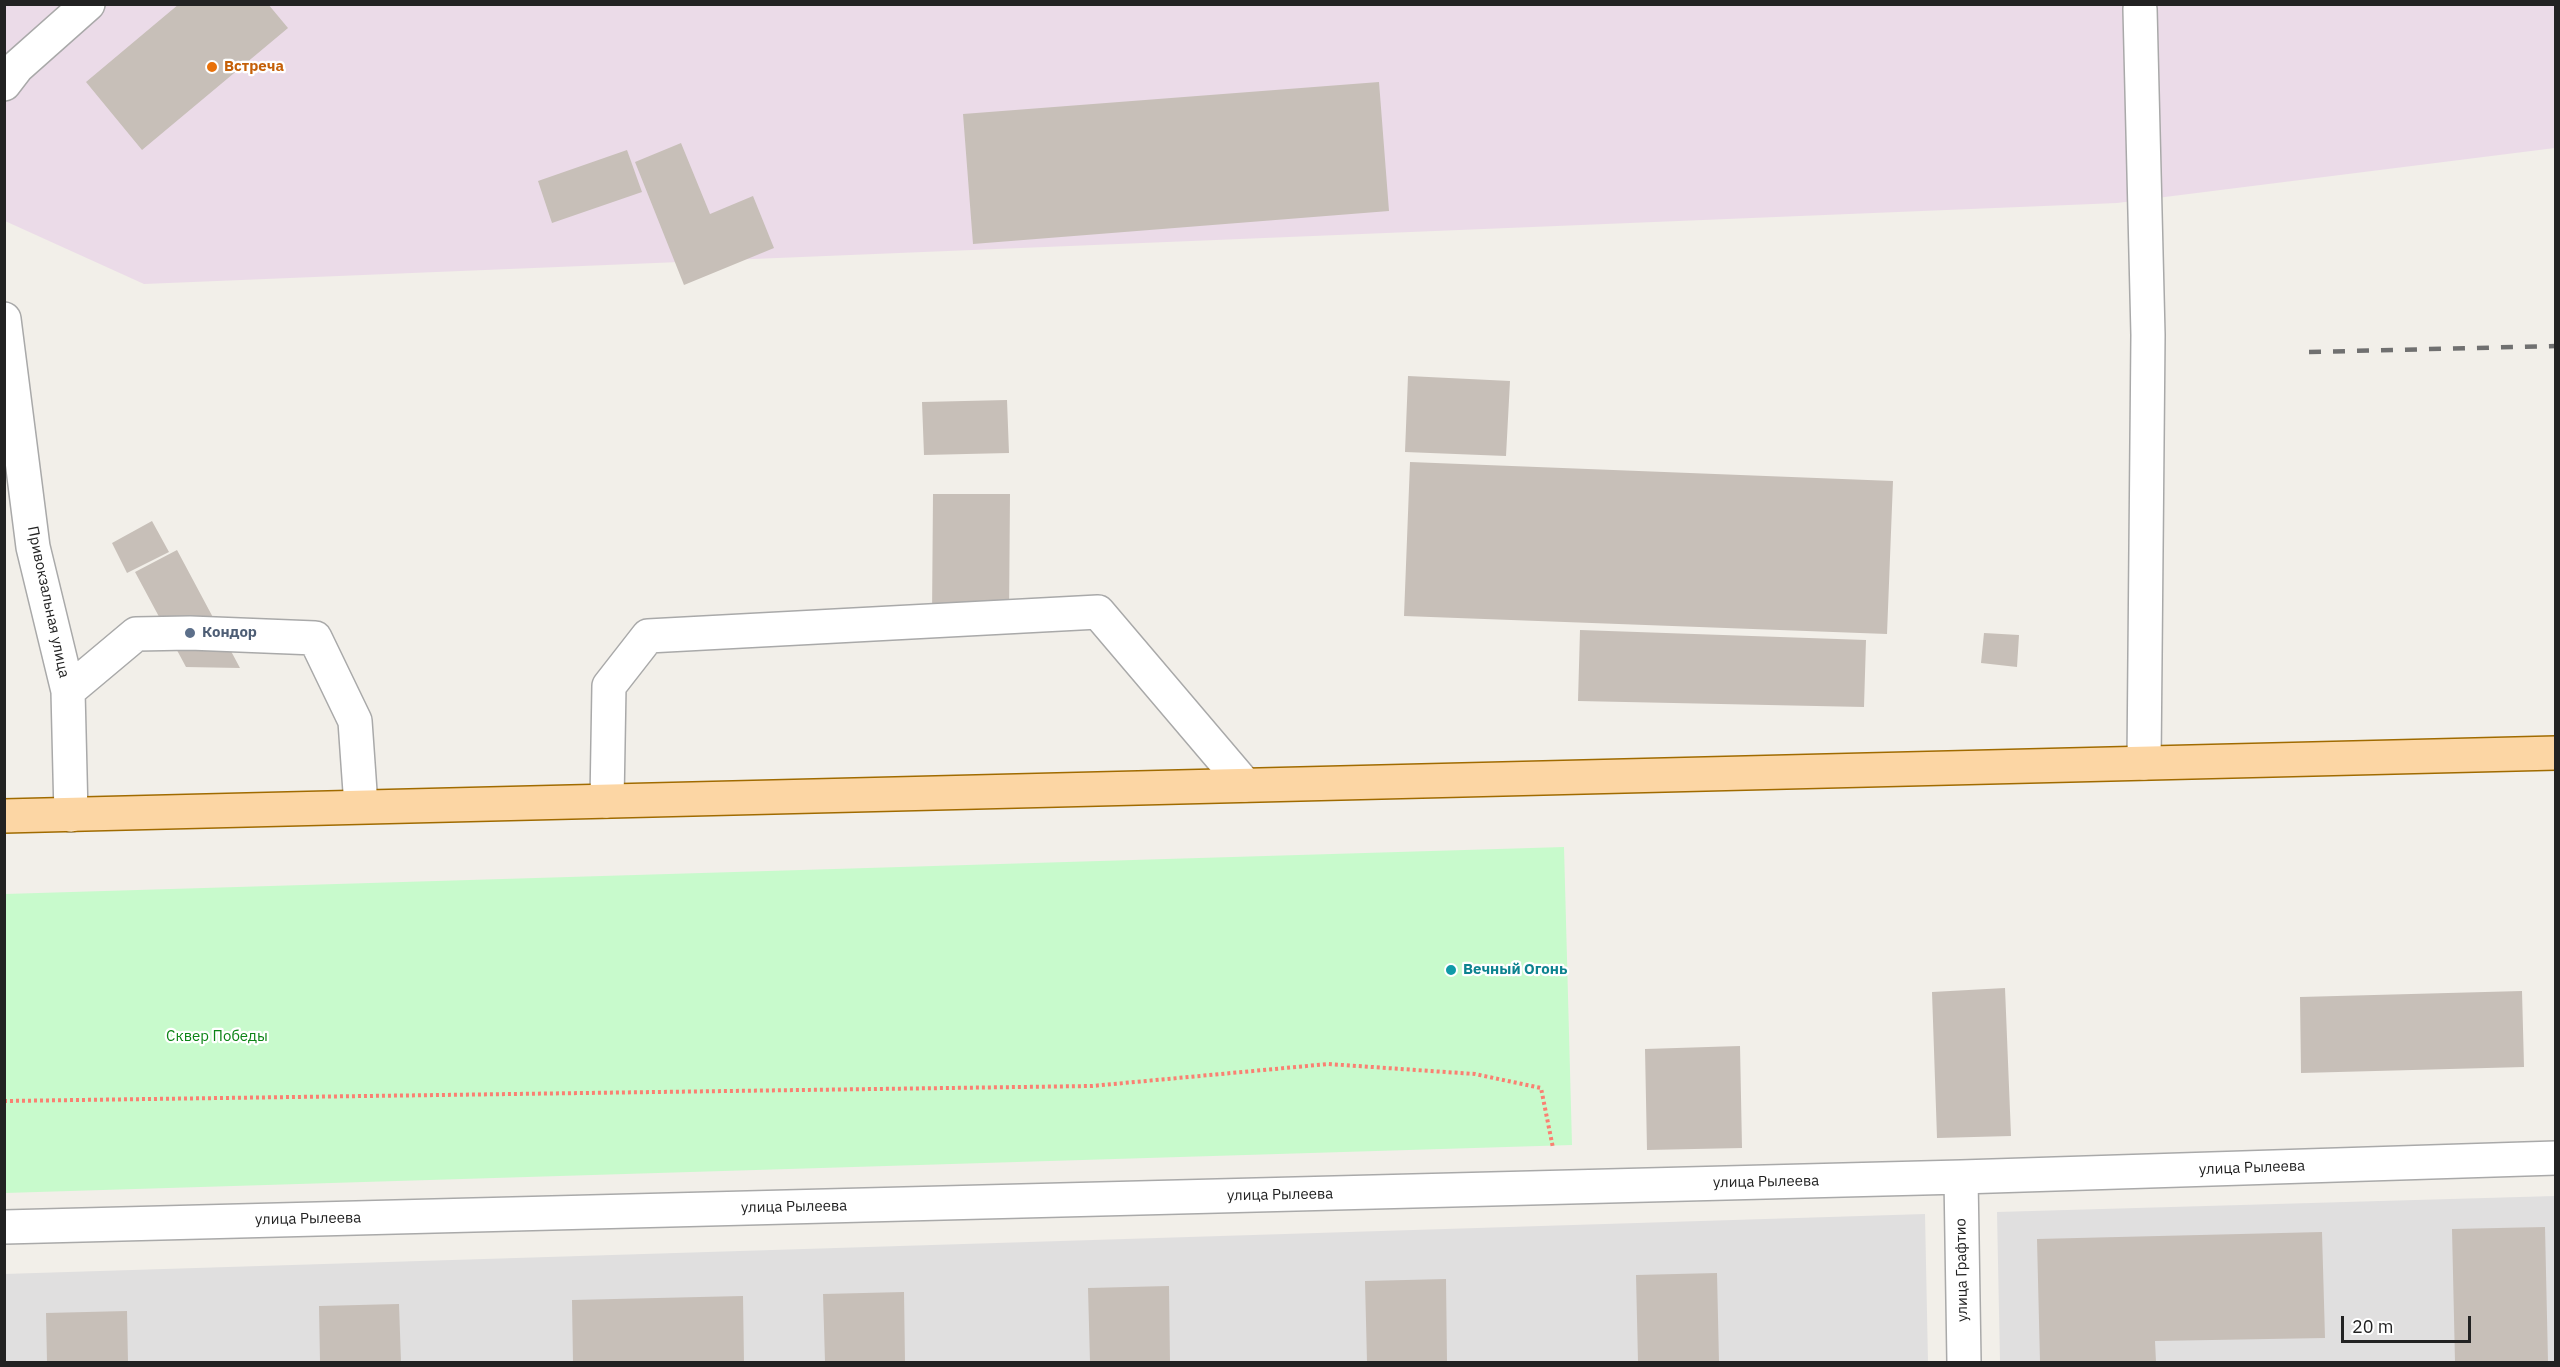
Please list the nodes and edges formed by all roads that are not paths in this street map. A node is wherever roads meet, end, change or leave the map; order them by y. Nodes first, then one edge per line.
1 (88, 4) edge
2 (2147, 6) edge
3 (4, 84) edge
4 (4, 319) edge
5 (68, 691) junction
6 (2556, 753) edge
7 (2144, 763) junction
8 (1245, 785) junction
9 (608, 801) junction
10 (361, 806) junction
11 (71, 815) junction
12 (4, 816) edge
13 (2556, 1158) edge
14 (1961, 1178) junction
15 (4, 1227) edge
16 (1964, 1362) edge

1 - 3 street
2 - 7 street
4 - 5 street, Привокзальная улица
5 - 10 street
5 - 11 street, Привокзальная улица
6 - 7 main road
7 - 8 main road
8 - 9 main road
8 - 9 street
9 - 10 main road
10 - 11 main road
11 - 12 main road
13 - 14 street, улица Рылеева
14 - 15 street, улица Рылеева
14 - 16 street, улица Графтио

